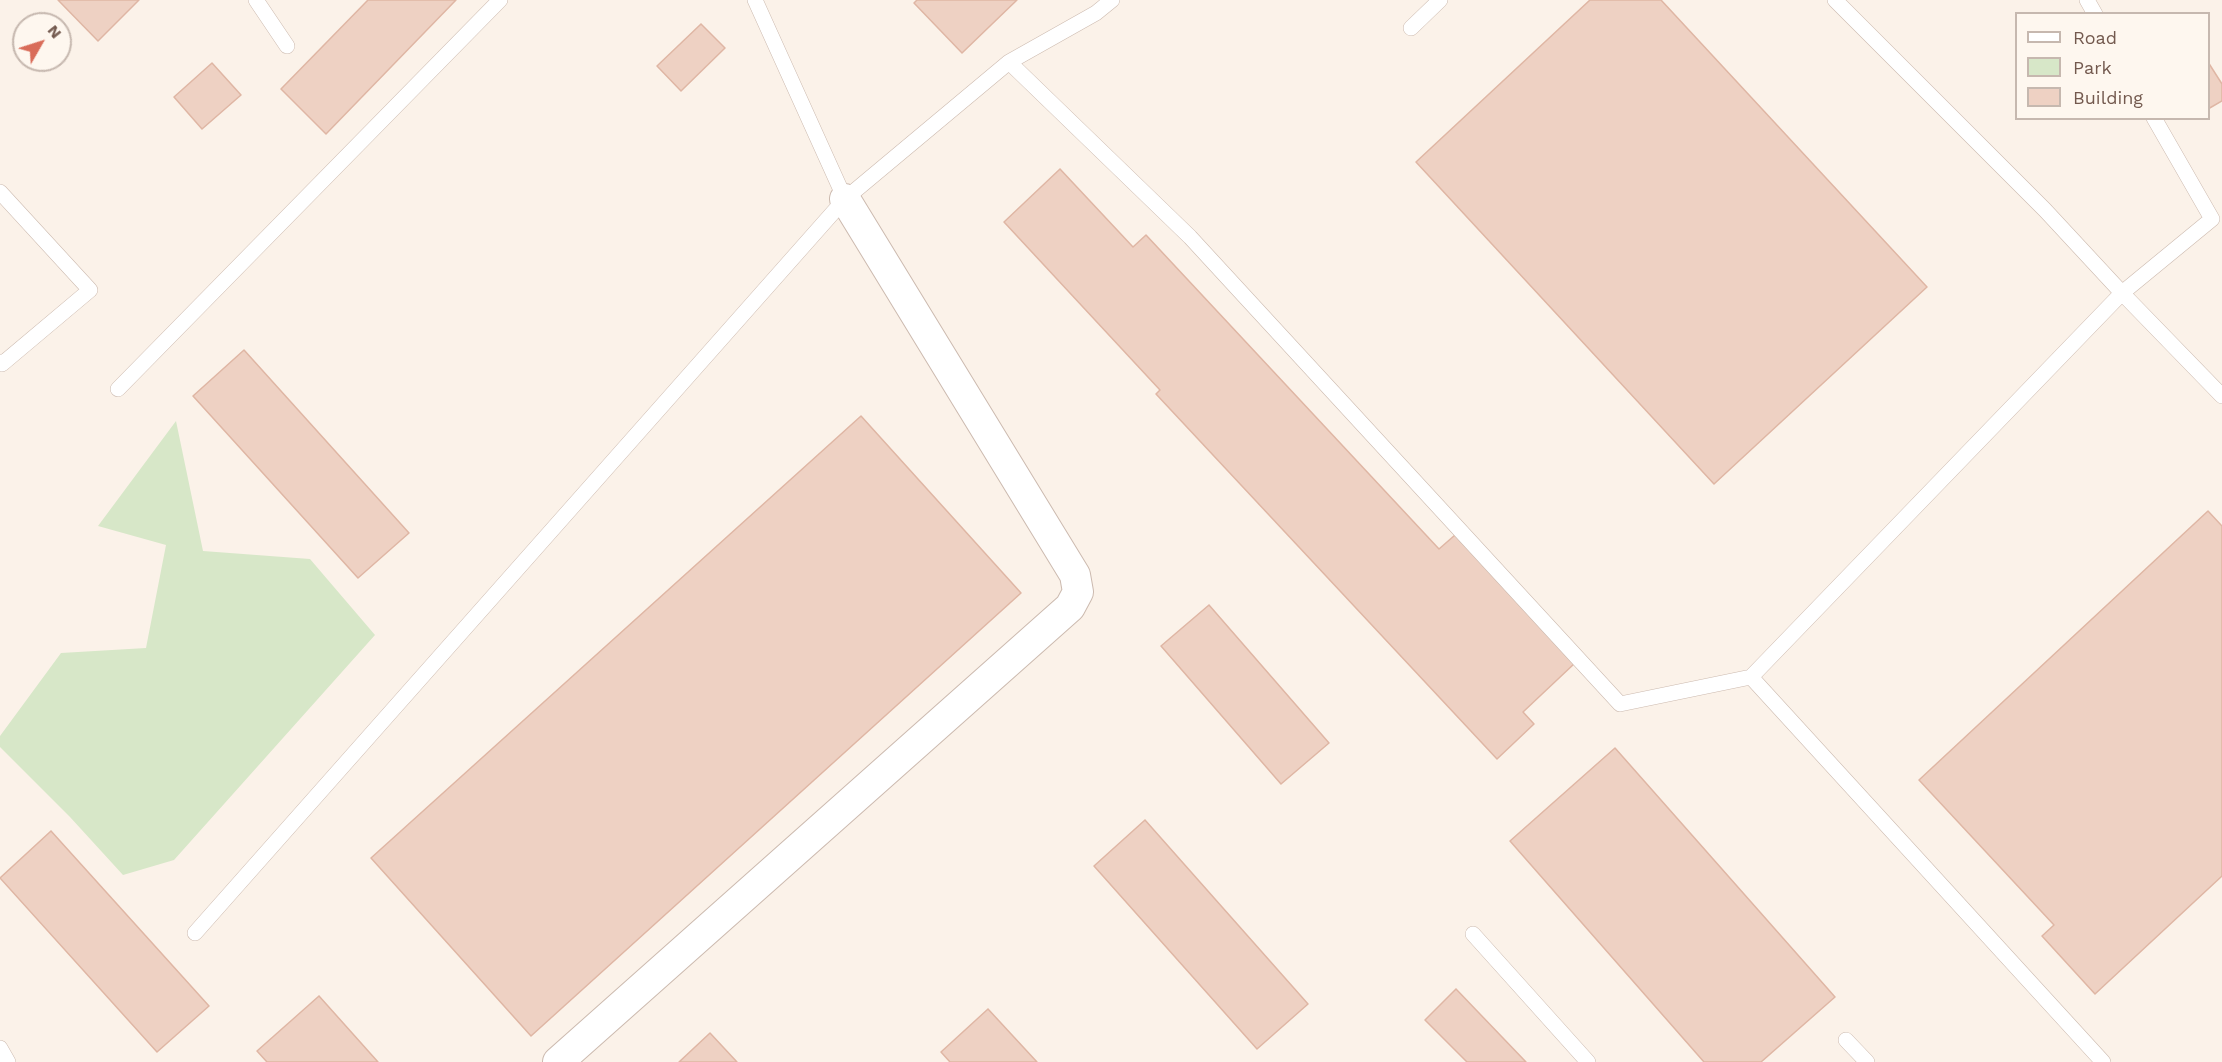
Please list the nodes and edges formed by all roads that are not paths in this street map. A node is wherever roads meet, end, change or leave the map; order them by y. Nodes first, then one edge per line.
1 (256, 0) edge
2 (500, 0) edge
3 (755, 0) edge
4 (1112, 0) edge
5 (1440, 0) edge
6 (1835, 0) edge
7 (1411, 28) dead end
8 (287, 46) dead end
9 (1009, 62) junction
10 (2155, 120) edge
11 (0, 192) edge
12 (845, 199) junction
13 (2122, 293) junction
14 (0, 362) edge
15 (118, 389) dead end
16 (2222, 396) edge
17 (1751, 677) junction
18 (195, 933) dead end
19 (1473, 934) dead end
20 (1846, 1040) dead end
21 (0, 1048) edge
22 (8, 1062) edge
23 (558, 1062) edge
24 (1588, 1062) edge
25 (1868, 1062) edge
26 (2103, 1062) edge

1 - 8 lane
2 - 15 lane
3 - 12 lane
4 - 9 lane
5 - 7 lane
6 - 13 lane
9 - 12 lane
9 - 17 lane
10 - 13 lane
11 - 14 lane
12 - 18 lane
12 - 23 street
13 - 16 lane
13 - 17 lane
17 - 26 lane
19 - 24 lane
20 - 25 lane
21 - 22 lane

